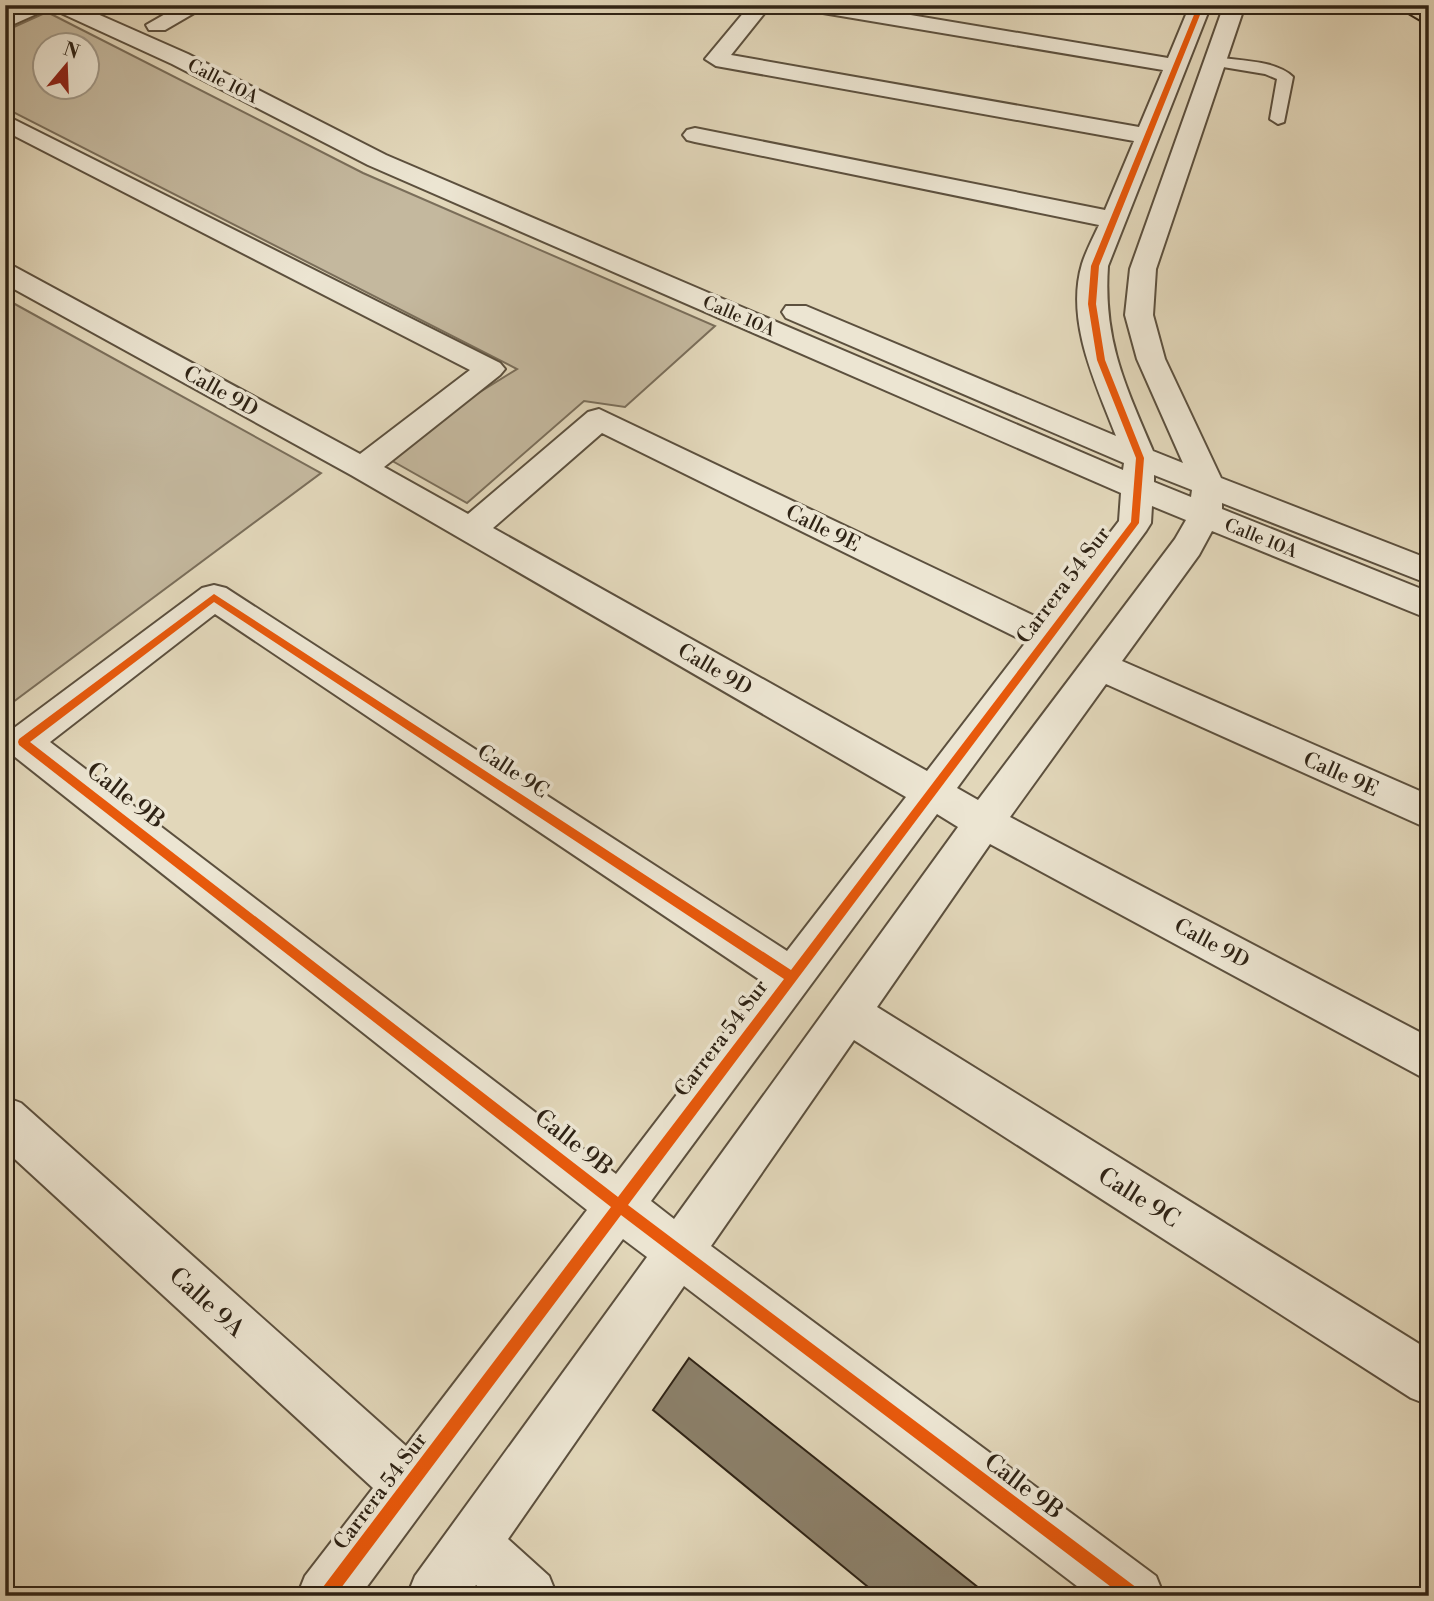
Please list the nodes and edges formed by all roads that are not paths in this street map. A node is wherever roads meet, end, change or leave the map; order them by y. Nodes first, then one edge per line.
1 (42, 5) edge
2 (59, 5) edge
3 (112, 5) edge
4 (198, 5) edge
5 (761, 5) edge
6 (811, 5) edge
7 (1235, 5) edge
8 (1405, 5) edge
9 (1197, 6) edge
10 (1429, 19) edge
11 (5, 22) edge
12 (157, 25) junction
13 (1216, 62) junction
14 (1177, 66) junction
15 (1278, 119) dead end
16 (5, 122) edge
17 (695, 135) dead end
18 (1149, 136) junction
19 (1114, 220) junction
20 (646, 248) junction
21 (624, 266) junction
22 (5, 273) edge
23 (709, 275) dead end
24 (773, 302) dead end
25 (362, 468) junction
26 (1140, 473) junction
27 (1207, 500) junction
28 (470, 530) junction
29 (1429, 572) edge
30 (214, 597) joint
31 (1429, 606) edge
32 (1048, 637) junction
33 (1099, 666) junction
34 (929, 791) junction
35 (1429, 813) edge
36 (984, 821) junction
37 (791, 976) junction
38 (849, 1013) junction
39 (1429, 1060) edge
40 (5, 1119) edge
41 (620, 1205) junction
42 (680, 1253) junction
43 (1429, 1380) edge
44 (409, 1485) junction
45 (472, 1543) junction
46 (325, 1596) edge
47 (435, 1596) edge
48 (529, 1596) edge
49 (1136, 1596) edge

1 - 11 street
2 - 21 street, Calle 10A
3 - 12 street, Calle 10A
4 - 12 street
5 - 18 street
6 - 14 street
7 - 13 street
8 - 10 highway
9 - 14 street
12 - 20 street, Calle 10A
13 - 15 lane
13 - 27 street
14 - 18 street
16 - 25 street
17 - 19 street
18 - 19 street
19 - 26 street
20 - 21 street
20 - 23 street, Calle 10A
21 - 26 street, Calle 10A
22 - 25 street, Calle 9D
24 - 26 street, Calle 10A
25 - 28 street, Calle 9D
26 - 27 street, Calle 10A
26 - 32 street, Carrera 54 Sur
27 - 29 street, Calle 10A
27 - 31 street, Calle 10A
27 - 33 street
28 - 32 street, Calle 9E
28 - 34 street, Calle 9D
30 - 37 street, Calle 9C
30 - 41 street, Calle 9B
32 - 34 street, Carrera 54 Sur
33 - 35 street, Calle 9E
33 - 36 street
34 - 36 street, Calle 9D
34 - 37 street, Carrera 54 Sur
36 - 38 street
36 - 39 street, Calle 9D
37 - 41 street, Carrera 54 Sur
38 - 42 street
38 - 43 street, Calle 9C
40 - 44 street, Calle 9A
41 - 42 street, Calle 9B
41 - 44 street, Carrera 54 Sur
42 - 45 street
42 - 49 street, Calle 9B
44 - 46 street, Carrera 54 Sur
45 - 47 street
45 - 48 street

